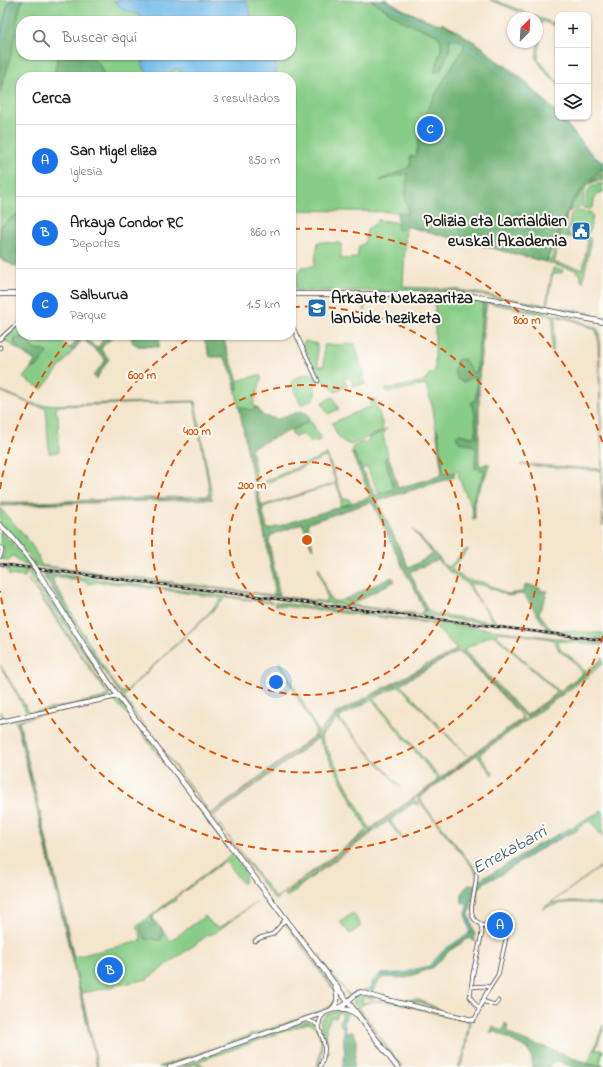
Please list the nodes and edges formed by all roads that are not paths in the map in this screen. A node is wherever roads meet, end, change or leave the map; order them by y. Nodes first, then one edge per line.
1 (0, 294) edge
2 (16, 294) edge
3 (296, 294) edge
4 (603, 322) edge
5 (16, 325) edge
6 (296, 334) edge
7 (0, 339) edge
8 (318, 380) dead end
9 (0, 525) edge
10 (0, 529) edge
11 (0, 547) edge
12 (20, 548) junction
13 (0, 557) edge
14 (118, 696) junction
15 (0, 722) edge
16 (476, 874) dead end
17 (286, 919) junction
18 (481, 925) junction
19 (492, 927) junction
20 (506, 936) junction
21 (255, 941) dead end
22 (333, 982) junction
23 (471, 987) junction
24 (490, 987) junction
25 (338, 1000) junction
26 (482, 1001) junction
27 (498, 1001) dead end
28 (349, 1002) junction
29 (341, 1007) junction
30 (479, 1009) junction
31 (330, 1011) junction
32 (325, 1013) junction
33 (315, 1016) junction
34 (360, 1017) junction
35 (306, 1019) junction
36 (473, 1020) joint
37 (318, 1025) junction
38 (170, 1067) edge
39 (320, 1067) edge
40 (397, 1067) edge

1 - 2 main road
3 - 4 main road
5 - 7 street
6 - 8 street
9 - 12 main road
10 - 12 main road
11 - 13 street
12 - 14 main road, bridge
14 - 15 main road
14 - 17 main road
16 - 18 street
17 - 21 street
17 - 22 main road
18 - 19 street
18 - 23 street
19 - 20 street
19 - 20 street
20 - 24 street
22 - 25 main road
22 - 28 main road
23 - 24 street
23 - 30 street
24 - 26 street
25 - 29 main road
25 - 31 main road
26 - 27 street
26 - 30 street
28 - 29 main road
28 - 34 main road
28 - 36 main road
29 - 31 main road
29 - 34 main road
30 - 36 street
31 - 32 main road
32 - 33 main road
32 - 37 street
33 - 35 main road
33 - 37 street
34 - 40 main road
35 - 37 street
35 - 38 main road
37 - 39 street

